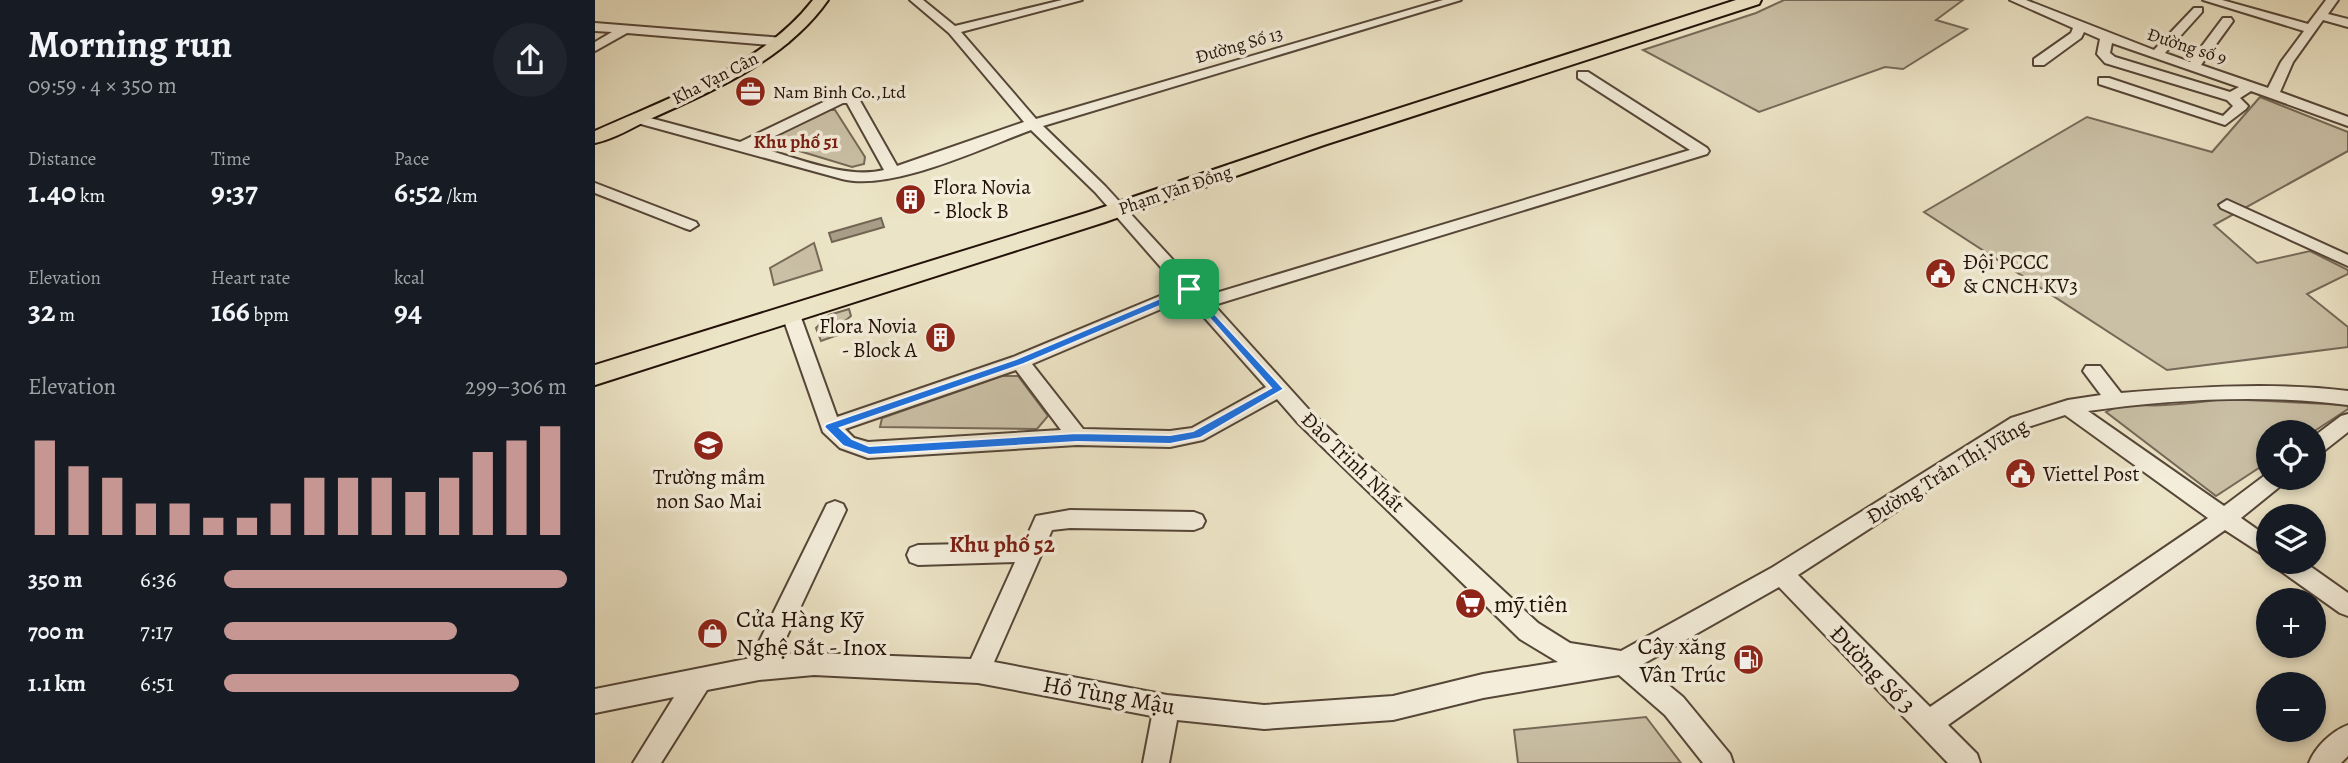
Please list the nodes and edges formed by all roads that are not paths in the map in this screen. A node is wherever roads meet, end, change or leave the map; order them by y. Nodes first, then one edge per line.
1 (821, 0) edge
2 (916, 0) edge
3 (1076, 0) edge
4 (1455, 0) edge
5 (1714, 0) edge
6 (1753, 0) edge
7 (2016, 0) edge
8 (2209, 0) edge
9 (2332, 0) edge
10 (2198, 10) dead end
11 (2320, 16) junction
12 (2227, 21) dead end
13 (2348, 23) edge
14 (595, 27) edge
15 (2079, 27) junction
16 (626, 29) junction
17 (2311, 29) junction
18 (953, 30) junction
19 (2107, 37) junction
20 (783, 42) junction
21 (595, 47) edge
22 (2156, 55) junction
23 (2039, 62) dead end
24 (2193, 67) junction
25 (1583, 75) dead end
26 (2104, 81) dead end
27 (2251, 85) junction
28 (2273, 92) junction
29 (2232, 97) junction
30 (635, 118) junction
31 (2347, 119) edge
32 (1033, 124) junction
33 (599, 133) edge
34 (743, 146) junction
35 (893, 172) junction
36 (595, 188) edge
37 (1112, 204) junction
38 (2227, 205) dead end
39 (690, 225) dead end
40 (2348, 261) edge
41 (1196, 296) junction
42 (790, 312) junction
43 (595, 357) edge
44 (1020, 362) junction
45 (2093, 371) dead end
46 (595, 375) edge
47 (1279, 389) junction
48 (2348, 398) edge
49 (2116, 400) junction
50 (2068, 407) junction
51 (2348, 421) edge
52 (830, 427) junction
53 (1077, 437) junction
54 (2326, 438) edge
55 (2261, 490) edge
56 (835, 510) dead end
57 (2225, 518) junction
58 (1194, 521) dead end
59 (2256, 540) edge
60 (1030, 552) junction
61 (918, 555) dead end
62 (1781, 574) junction
63 (2303, 574) edge
64 (2348, 606) edge
65 (1623, 663) junction
66 (759, 668) junction
67 (978, 671) junction
68 (699, 681) junction
69 (595, 701) edge
70 (1167, 707) junction
71 (1927, 724) junction
72 (2348, 738) edge
73 (646, 763) edge
74 (1156, 763) edge
75 (1720, 763) edge
76 (1966, 763) edge
77 (2322, 763) edge

1 - 20 main road, Kha Vạn Cân
2 - 18 street, Đào Trinh Nhất
3 - 18 street
4 - 32 street, Đường Số 13
5 - 37 highway, Phạm Văn Đồng
6 - 37 highway, Phạm Văn Đồng
7 - 15 street, Đường số 9
8 - 17 street
9 - 11 street
10 - 22 street
11 - 13 street
11 - 17 street
12 - 24 street
14 - 16 street
15 - 19 street, Đường số 9
15 - 23 street
16 - 20 street
16 - 21 street
17 - 28 street
18 - 32 street, Đào Trinh Nhất
19 - 22 street, Đường số 9
19 - 29 street
20 - 30 main road, Kha Vạn Cân
22 - 24 street, Đường số 9
24 - 27 street, Đường số 9
25 - 41 street
26 - 29 street
27 - 28 street, Đường số 9
27 - 29 street
28 - 31 street, Đường số 9
30 - 33 main road, Kha Vạn Cân
30 - 34 street, Đường Số 13
32 - 35 street, Đường Số 13
32 - 37 street, Đào Trinh Nhất
34 - 35 street, Đường Số 13
34 - 35 street
36 - 39 street
37 - 41 street, Đào Trinh Nhất
37 - 42 highway, Phạm Văn Đồng
37 - 43 highway, Phạm Văn Đồng
38 - 40 street
41 - 44 street
41 - 47 street, Đào Trinh Nhất
42 - 46 highway, Phạm Văn Đồng
42 - 52 street
44 - 52 street
44 - 53 street
45 - 49 street
47 - 53 street
47 - 65 street, Đào Trinh Nhất
48 - 49 street, Đường Trần Thị Vững
49 - 50 street, Đường Trần Thị Vững
50 - 57 street
50 - 62 street, Đường Trần Thị Vững
51 - 54 street
52 - 53 street
55 - 57 street
56 - 66 street
57 - 59 street
57 - 71 street
58 - 60 street
60 - 61 street
60 - 67 street
62 - 65 street, Đường Trần Thị Vững
62 - 71 street, Đường Số 3
63 - 64 street
65 - 70 street, Hồ Tùng Mậu
65 - 75 street
66 - 67 street, Hồ Tùng Mậu
66 - 68 street, Hồ Tùng Mậu
67 - 70 street, Hồ Tùng Mậu
68 - 69 street, Hồ Tùng Mậu
68 - 73 street
70 - 74 street
71 - 76 street, Đường Số 3
72 - 77 street

